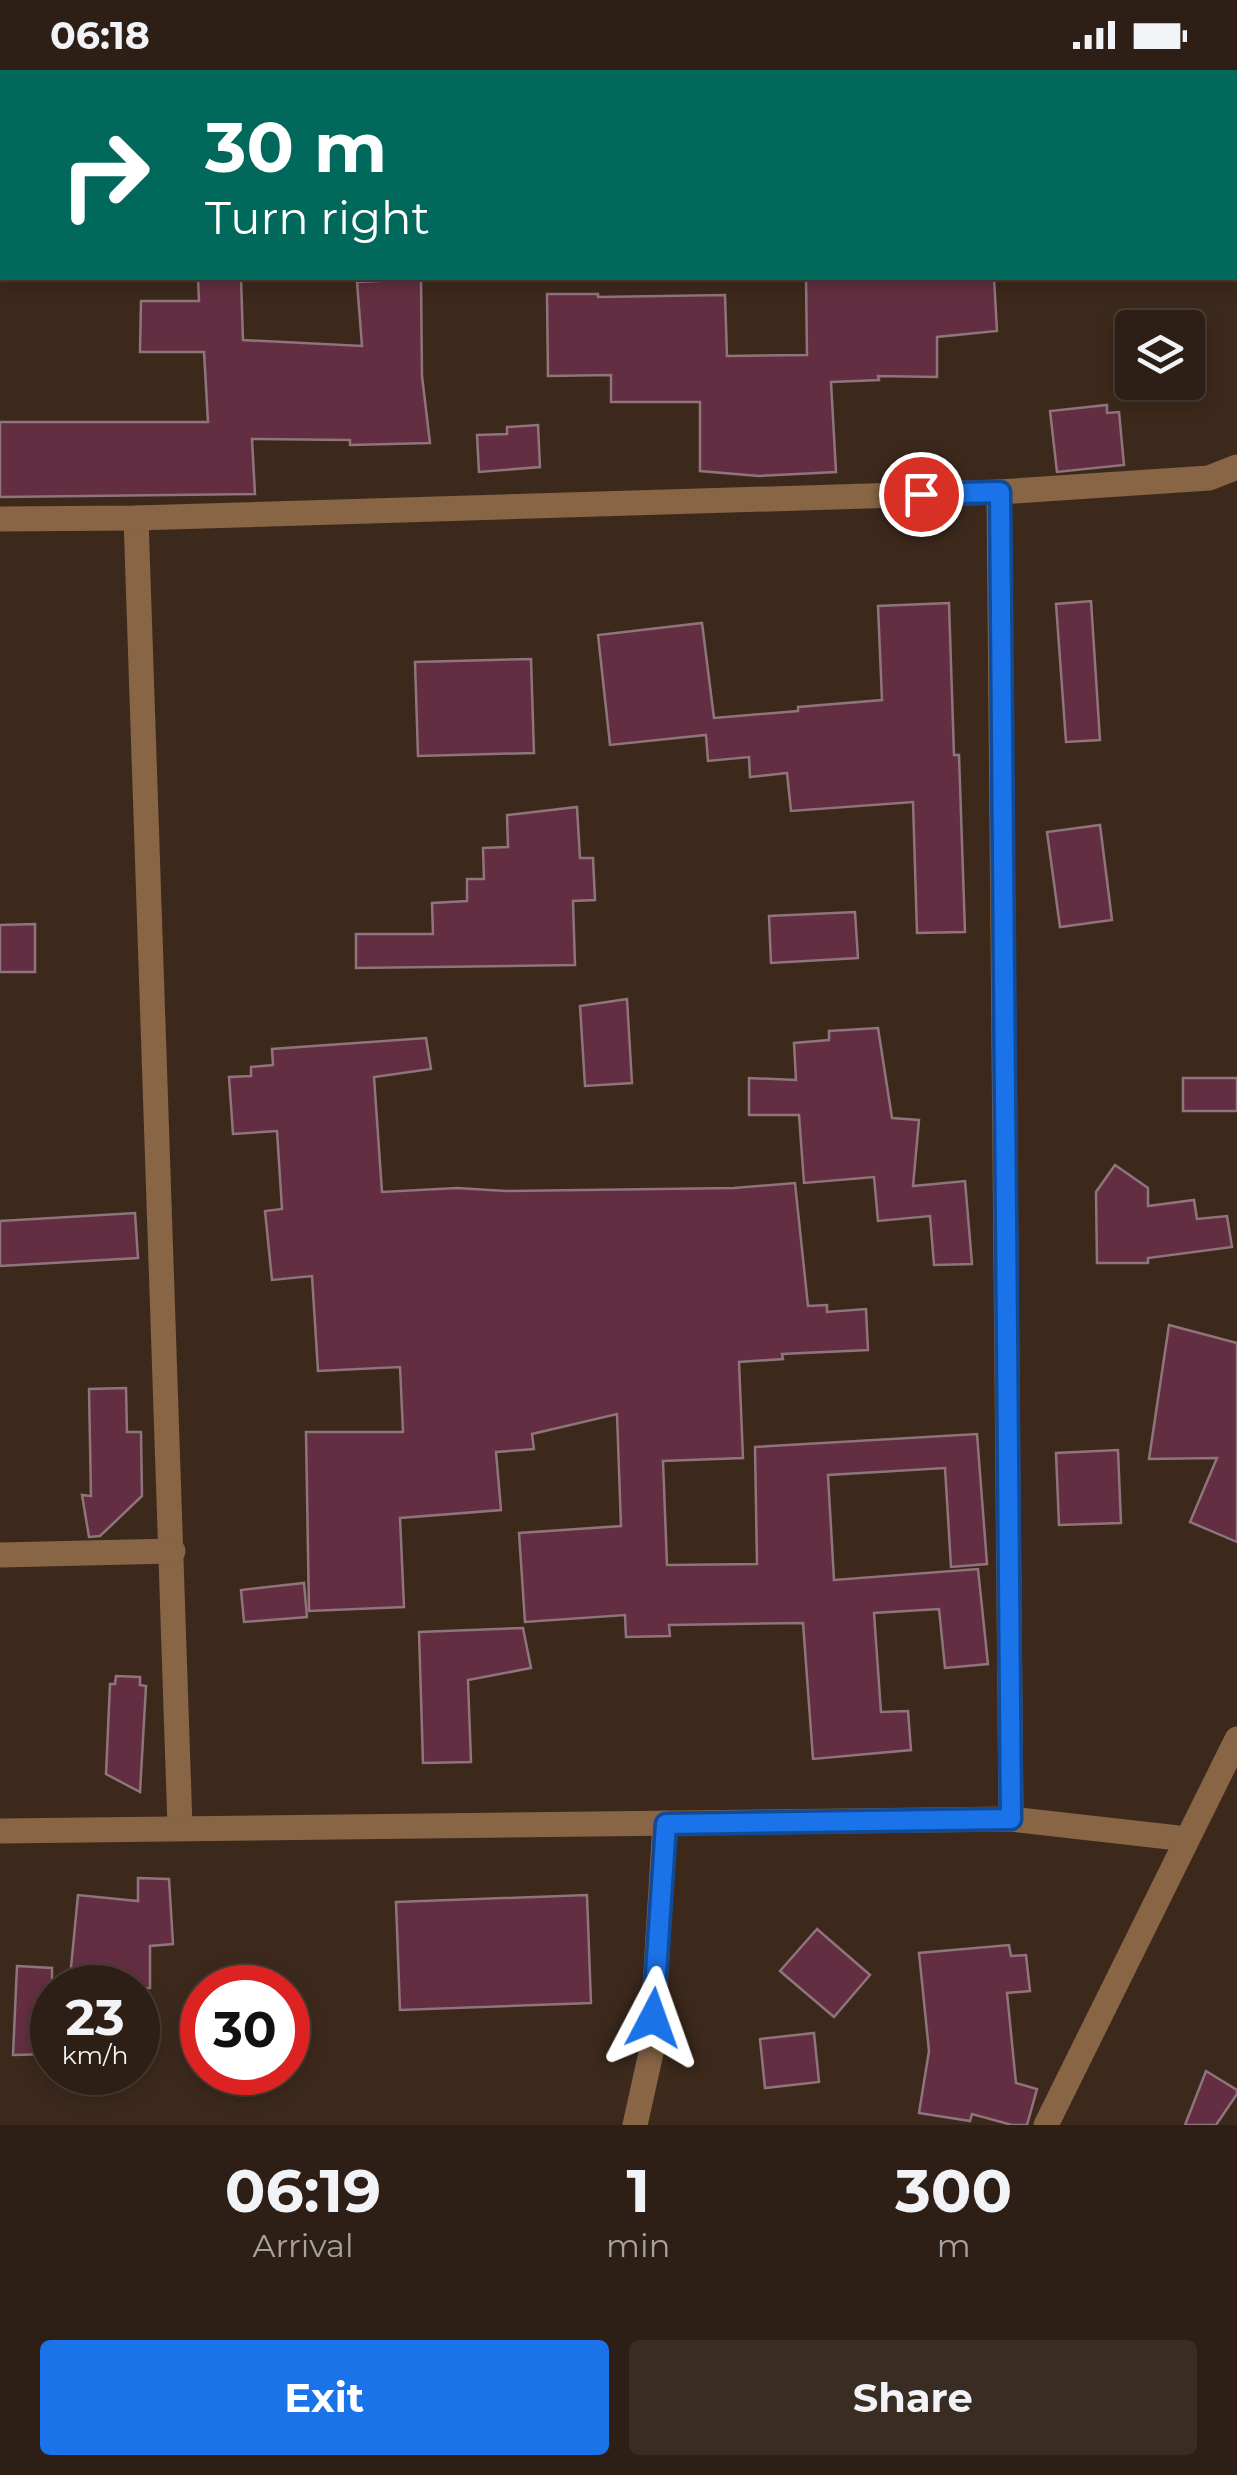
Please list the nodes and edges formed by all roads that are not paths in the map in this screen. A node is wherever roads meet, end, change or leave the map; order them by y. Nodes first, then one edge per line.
1 (1237, 467) edge
2 (1000, 492) junction
3 (136, 518) junction
4 (0, 519) edge
5 (173, 1551) junction
6 (0, 1555) edge
7 (1237, 1739) edge
8 (1011, 1819) junction
9 (666, 1824) junction
10 (180, 1826) junction
11 (0, 1831) edge
12 (1187, 1839) junction
13 (634, 2125) edge
14 (1046, 2125) edge

1 - 2 street
2 - 3 street
2 - 8 street
3 - 4 street
3 - 5 street
5 - 6 street
5 - 10 street
7 - 12 street
8 - 9 street
8 - 12 street
9 - 10 street
9 - 13 street
10 - 11 street
12 - 14 street

